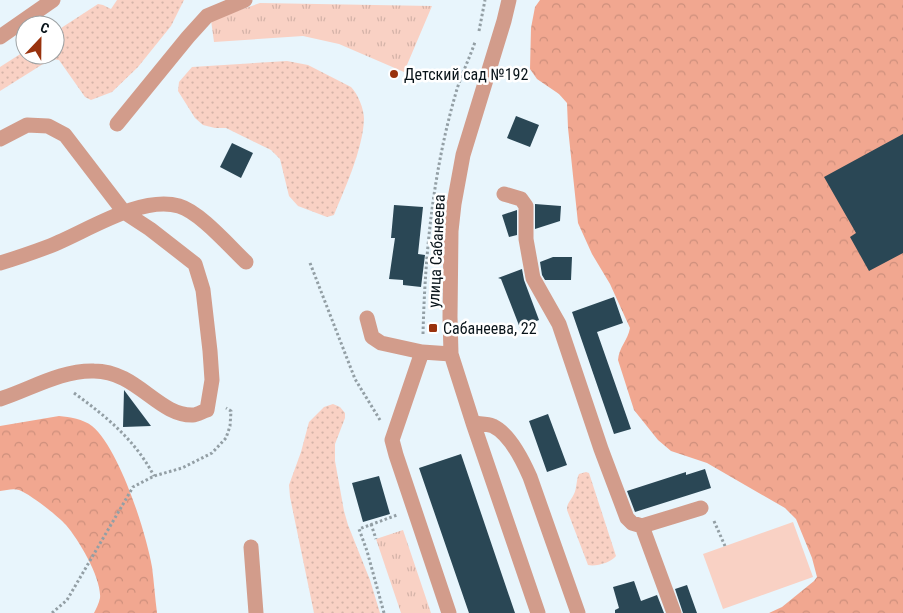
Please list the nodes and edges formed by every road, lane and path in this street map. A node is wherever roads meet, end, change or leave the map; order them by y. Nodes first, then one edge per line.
1 (53, 0) edge
2 (245, 0) edge
3 (508, 0) edge
4 (0, 37) edge
5 (117, 124) dead end
6 (0, 140) edge
7 (504, 194) dead end
8 (124, 212) junction
9 (246, 262) dead end
10 (0, 263) edge
11 (310, 263) dead end
12 (367, 318) dead end
13 (422, 352) junction
14 (451, 354) junction
15 (53, 378) junction
16 (210, 398) junction
17 (0, 399) edge
18 (473, 422) junction
19 (392, 440) junction
20 (154, 476) junction
21 (701, 508) joint
22 (414, 509) junction
23 (371, 524) junction
24 (642, 526) junction
25 (376, 539) dead end
26 (725, 546) dead end
27 (251, 547) dead end
28 (52, 613) edge
29 (256, 613) edge
30 (384, 613) edge
31 (449, 613) edge
32 (538, 613) edge
33 (578, 613) edge
34 (674, 613) edge

1 - 4 street
2 - 5 street
3 - 14 street, улица Сабанеева
6 - 8 street
7 - 24 street
8 - 9 street
8 - 10 street
8 - 16 street
11 - 19 path
12 - 13 street
13 - 14 street
13 - 19 street
14 - 18 street, улица Сабанеева
15 - 16 street
15 - 17 street
15 - 20 path
16 - 20 path
18 - 32 street, улица Сабанеева
18 - 33 street
19 - 22 street
20 - 28 path
21 - 24 street
21 - 26 path
22 - 23 path
22 - 31 street
23 - 25 path
23 - 30 path
24 - 34 street
27 - 29 street

